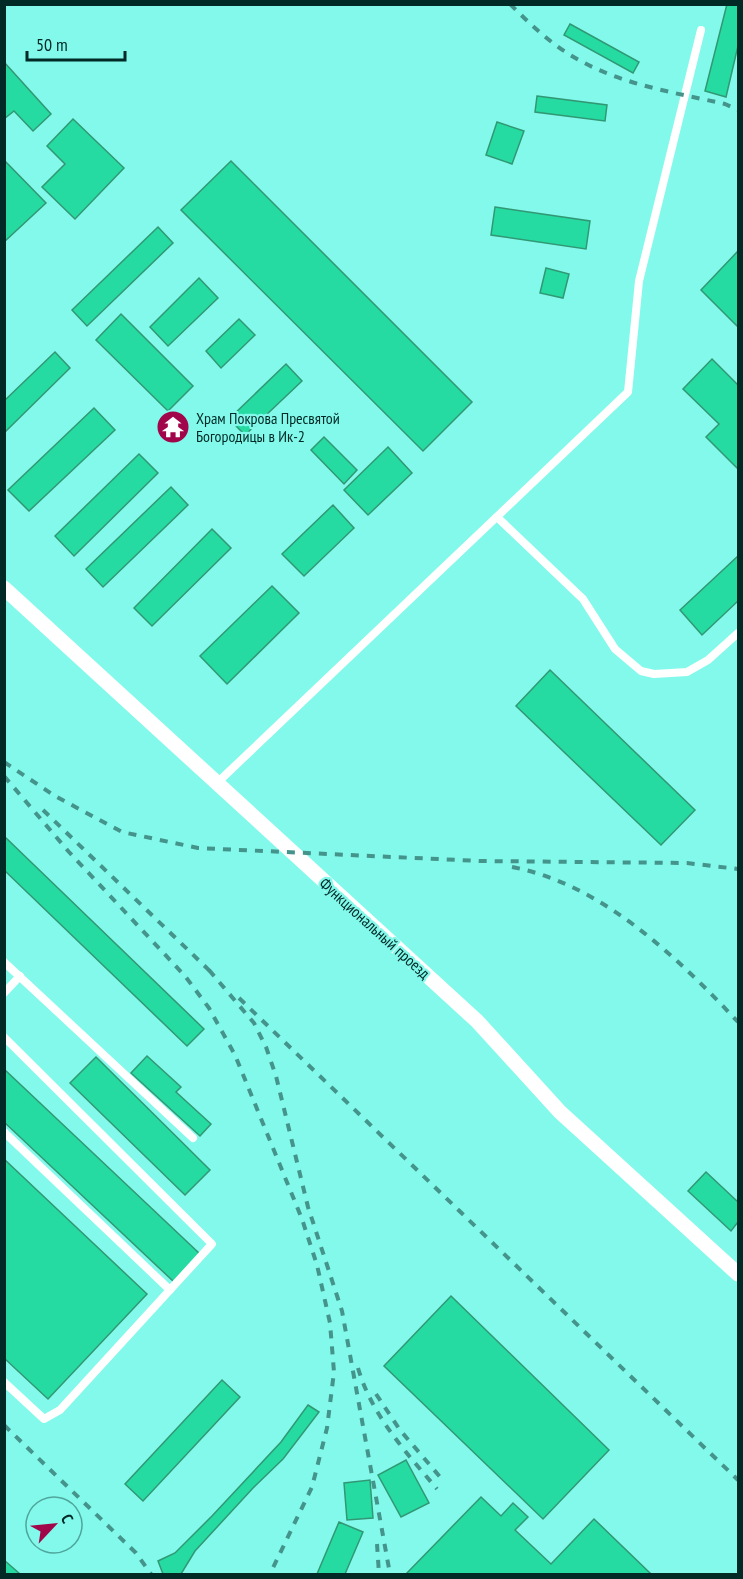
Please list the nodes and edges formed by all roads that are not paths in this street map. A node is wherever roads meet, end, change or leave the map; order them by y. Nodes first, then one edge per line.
1 (701, 30) dead end
2 (497, 517) junction
3 (4, 588) edge
4 (738, 633) edge
5 (217, 783) junction
6 (4, 962) edge
7 (20, 976) junction
8 (4, 993) edge
9 (4, 1038) edge
10 (4, 1132) edge
11 (193, 1138) dead end
12 (738, 1274) edge
13 (170, 1290) junction
14 (4, 1382) edge

1 - 2 lane
2 - 4 lane
2 - 5 lane
3 - 5 street, Функциональный проезд
5 - 12 street, Функциональный проезд
6 - 7 lane
7 - 8 lane
7 - 11 lane
9 - 13 lane
10 - 13 lane
13 - 14 lane

